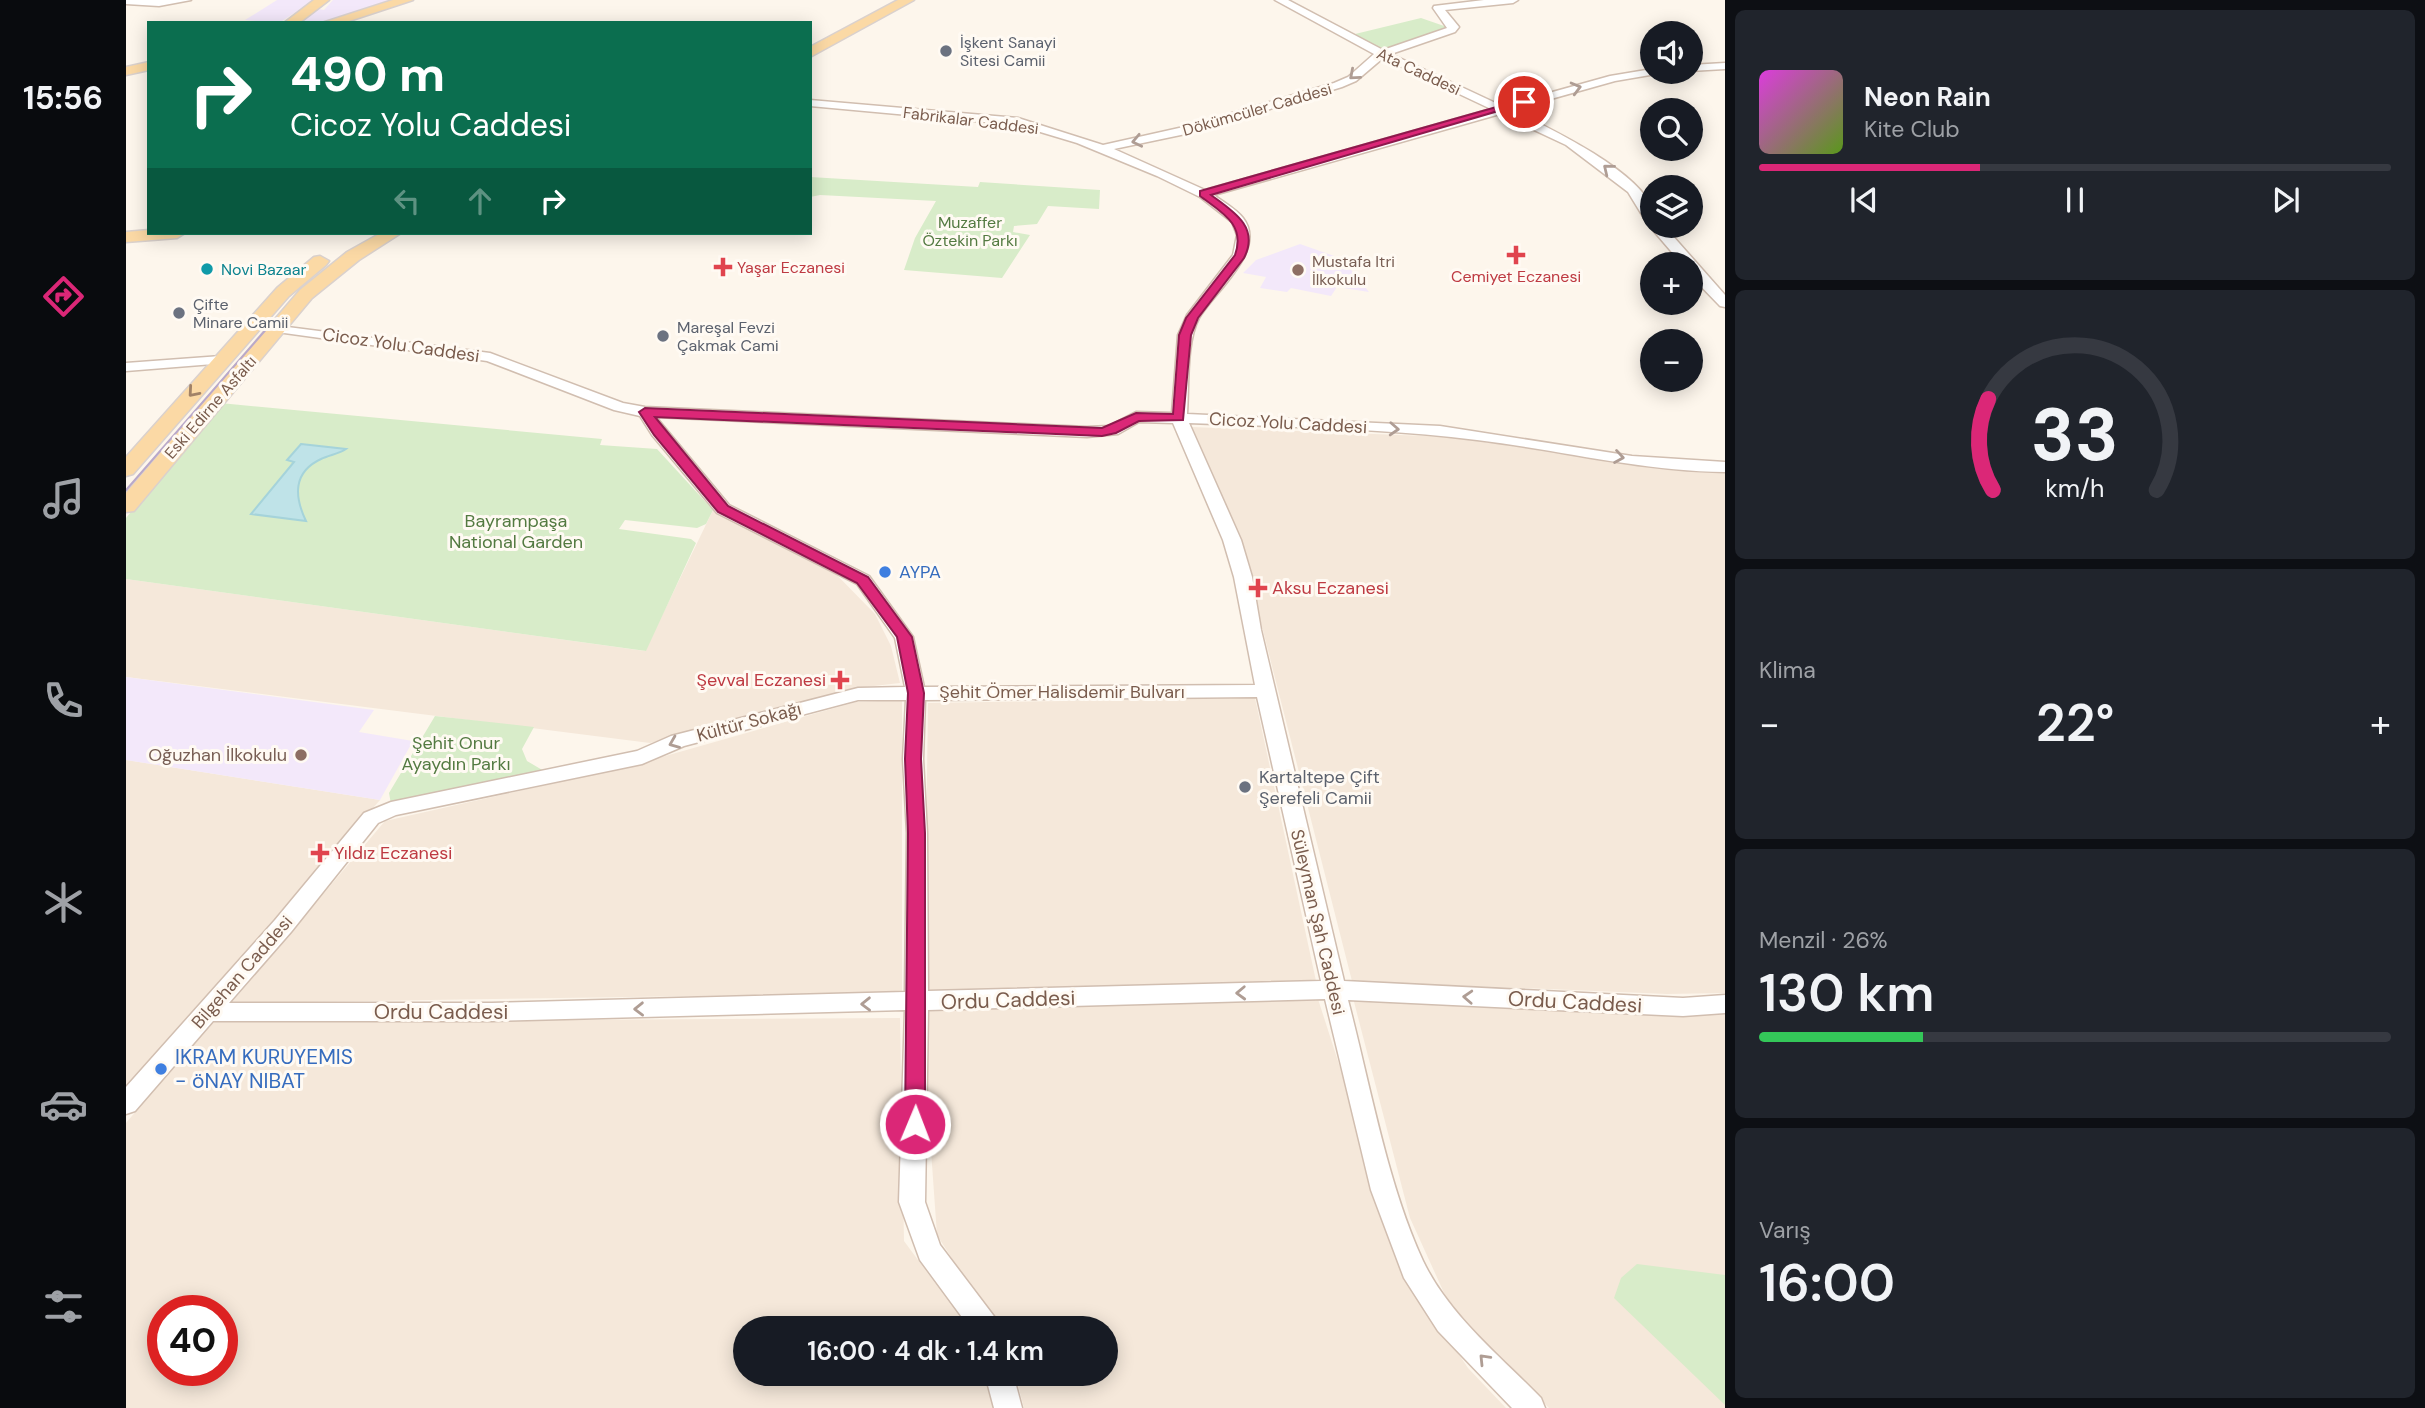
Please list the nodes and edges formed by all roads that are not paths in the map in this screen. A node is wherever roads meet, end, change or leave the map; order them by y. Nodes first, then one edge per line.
1 (186, 0) edge
2 (323, 0) edge
3 (407, 0) edge
4 (879, 0) edge
5 (908, 0) edge
6 (1280, 0) edge
7 (1513, 0) edge
8 (126, 1) edge
9 (293, 21) edge
10 (335, 21) edge
11 (812, 46) edge
12 (812, 52) edge
13 (1382, 54) junction
14 (147, 64) edge
15 (1725, 66) edge
16 (1703, 67) edge
17 (126, 69) edge
18 (1640, 74) edge
19 (812, 103) edge
20 (1500, 109) junction
21 (1104, 148) junction
22 (1203, 194) junction
23 (1640, 201) edge
24 (152, 235) edge
25 (366, 235) edge
26 (390, 235) edge
27 (126, 237) edge
28 (1667, 238) edge
29 (1679, 252) edge
30 (315, 264) junction
31 (1703, 279) edge
32 (314, 286) junction
33 (1725, 303) edge
34 (277, 328) junction
35 (1182, 357) joint
36 (221, 360) junction
37 (126, 368) edge
38 (645, 412) junction
39 (1179, 418) junction
40 (1725, 467) edge
41 (126, 470) edge
42 (126, 506) edge
43 (1265, 691) junction
44 (916, 693) junction
45 (858, 694) joint
46 (355, 840) joint
47 (1333, 990) junction
48 (914, 1003) junction
49 (1725, 1004) edge
50 (207, 1012) junction
51 (126, 1104) edge
52 (977, 1316) edge
53 (1002, 1386) edge
54 (1008, 1408) edge
55 (1531, 1408) edge

1 - 8 street
2 - 9 main road
3 - 10 main road
4 - 11 main road
5 - 12 main road
6 - 13 street, Ata Caddesi
7 - 13 street, Dökümcüler Caddesi
13 - 20 street, Ata Caddesi
13 -> 21 street, Dökümcüler Caddesi
14 - 17 main road
15 - 16 street
20 -> 18 street
19 - 21 street, Fabrikalar Caddesi
20 - 22 street
23 -> 20 street, Ata Caddesi
21 - 22 street, Fabrikalar Caddesi
22 - 35 street, Fabrikalar Caddesi
24 - 27 main road
25 - 30 main road, Eski Edirne Asfaltı
26 - 32 main road, Eski Edirne Asfaltı
28 - 29 street
30 - 32 main road
30 - 36 main road, Eski Edirne Asfaltı
31 - 33 street
32 - 34 main road, Eski Edirne Asfaltı
34 - 38 street, Cicoz Yolu Caddesi
34 - 42 main road, Eski Edirne Asfaltı
35 - 39 street, Süleyman Şah Caddesi
36 - 37 street
36 -> 41 main road, Eski Edirne Asfaltı
38 - 39 street, Cicoz Yolu Caddesi
38 - 44 street
39 -> 40 street, Cicoz Yolu Caddesi
39 - 43 street, Süleyman Şah Caddesi
43 - 44 street, Şehit Ömer Halisdemir Bulvarı
43 - 47 street, Süleyman Şah Caddesi
44 - 45 street, Şehit Ömer Halisdemir Bulvarı
44 - 48 street
45 -> 46 street, Kültür Sokağı
46 - 50 street, Bilgehan Caddesi
47 -> 48 street, Ordu Caddesi
49 -> 47 street, Ordu Caddesi
55 -> 47 street, Süleyman Şah Caddesi
48 -> 50 street, Ordu Caddesi
48 - 52 street
50 - 51 street, Bilgehan Caddesi
53 - 54 street

